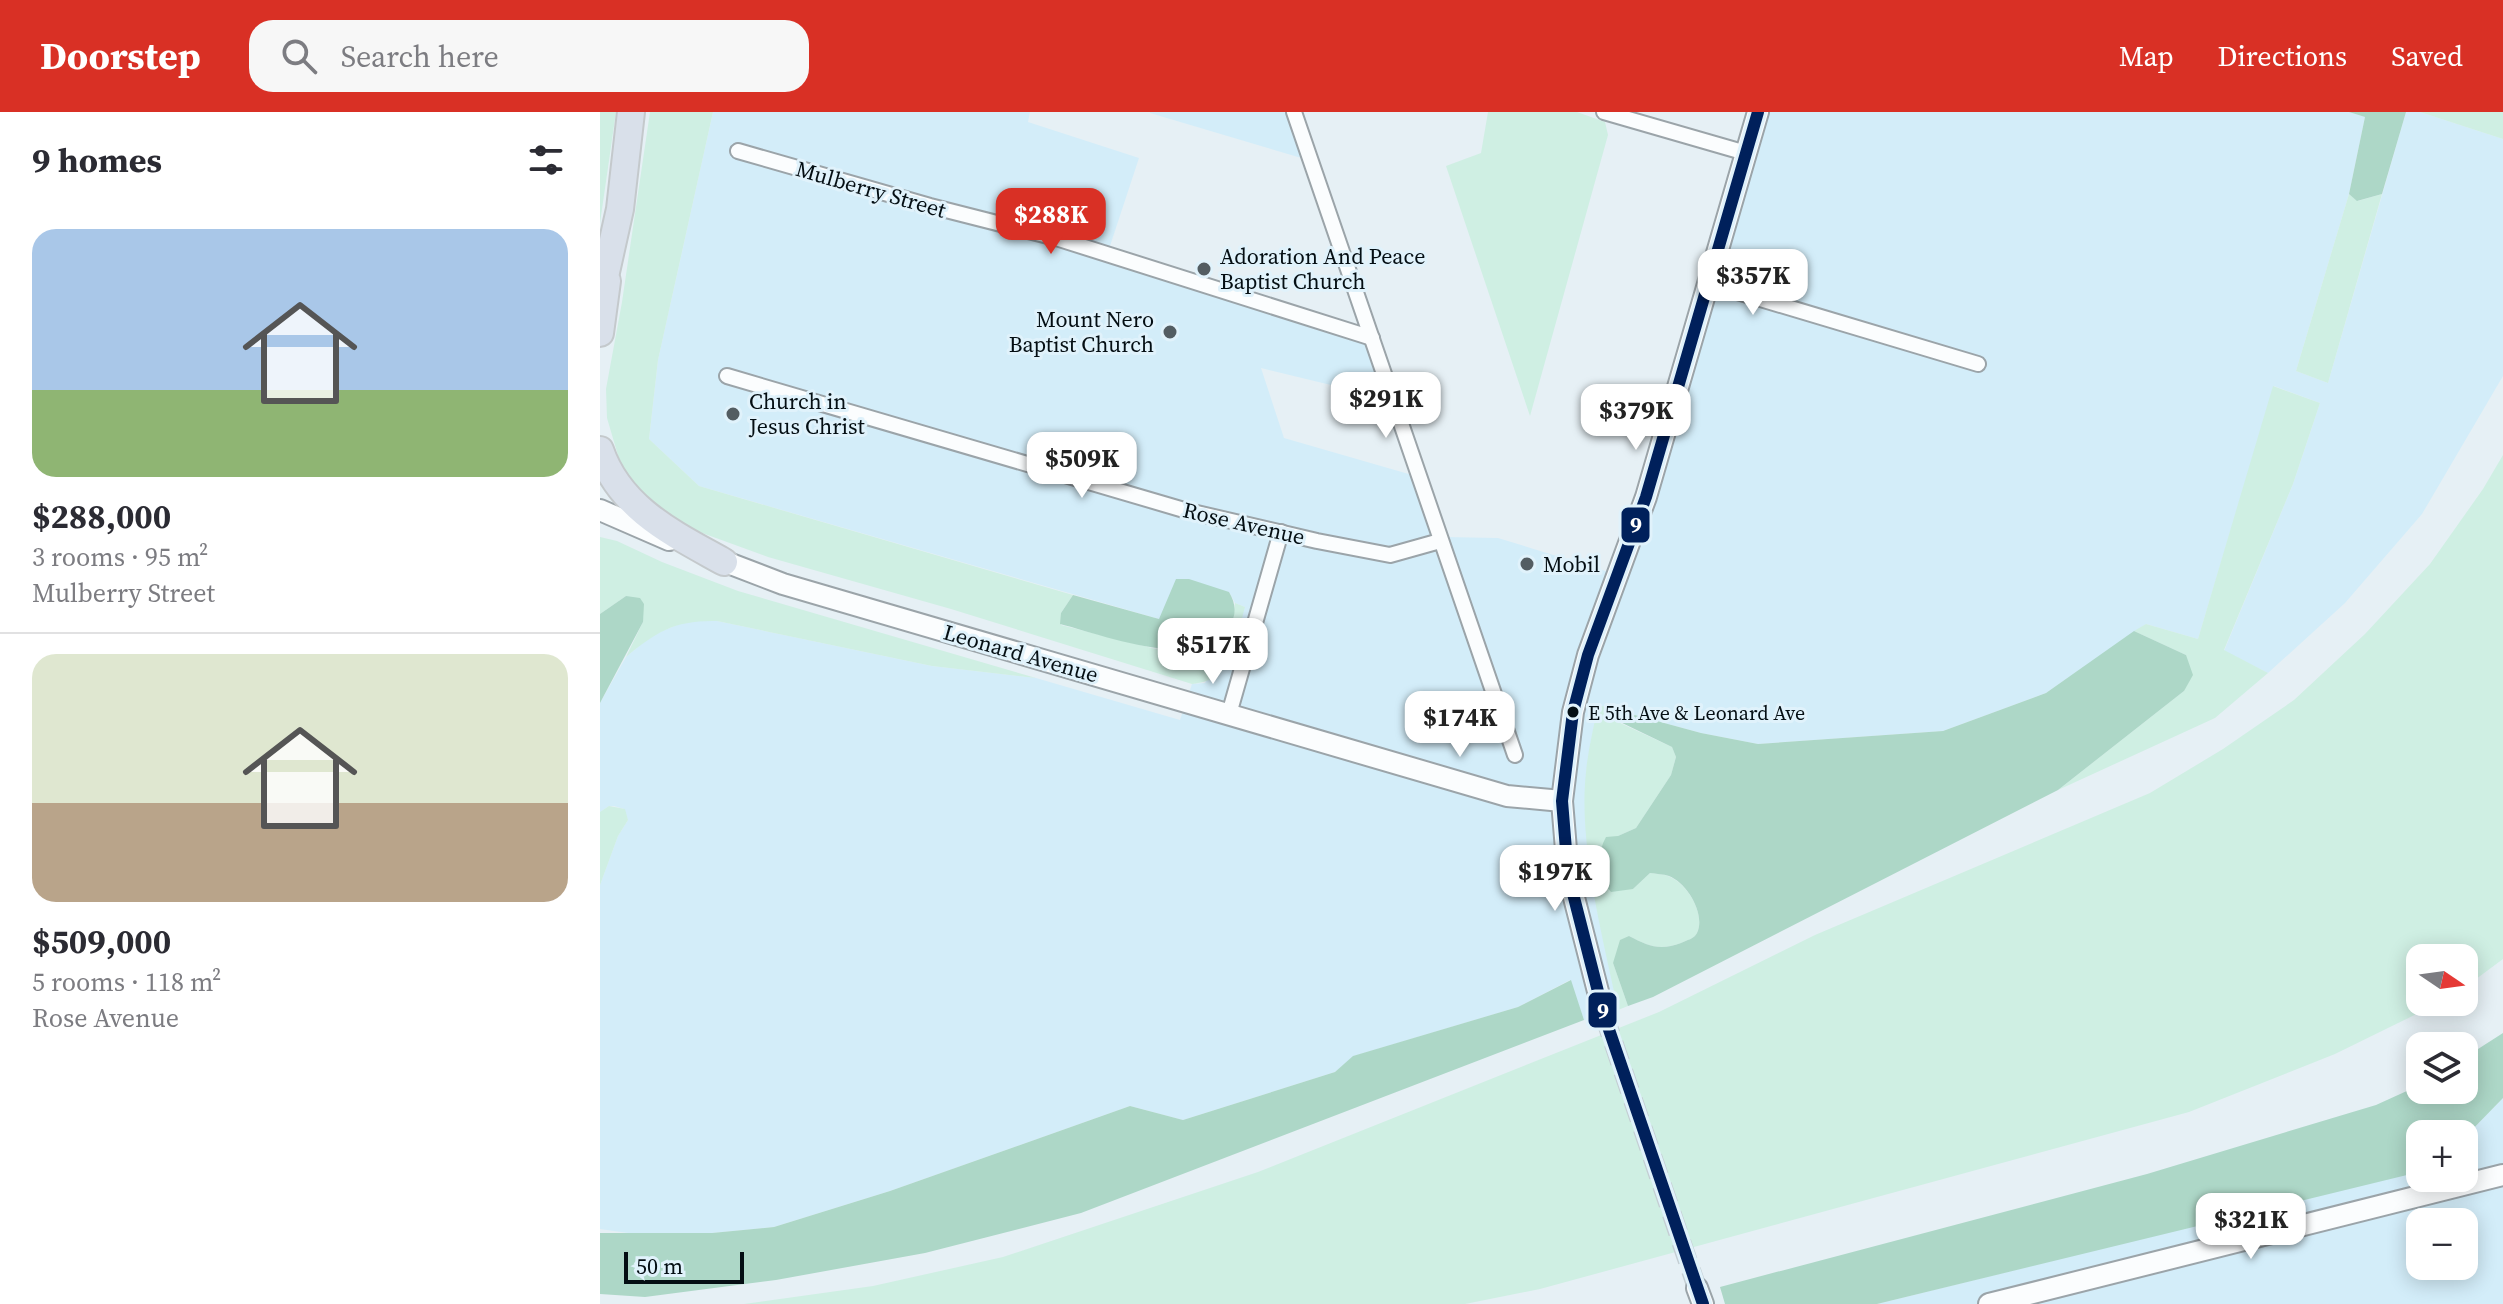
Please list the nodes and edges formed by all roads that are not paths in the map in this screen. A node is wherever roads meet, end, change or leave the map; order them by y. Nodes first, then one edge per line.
1 (631, 112) edge
2 (1294, 112) edge
3 (1604, 112) edge
4 (1758, 112) edge
5 (738, 151) dead end
6 (1746, 153) junction
7 (612, 249) junction
8 (1707, 283) junction
9 (600, 299) edge
10 (600, 333) edge
11 (1372, 338) junction
12 (1978, 364) dead end
13 (727, 376) dead end
14 (600, 450) edge
15 (600, 510) edge
16 (1281, 532) junction
17 (1440, 541) junction
18 (724, 562) junction
19 (1229, 714) junction
20 (1515, 755) dead end
21 (1562, 801) junction
22 (1604, 1015) tunnel mouth
23 (2503, 1175) edge
24 (1989, 1304) edge

1 - 7 highway
2 - 11 street
3 - 6 street
4 - 6 main road
5 - 11 street, Mulberry Street
6 - 8 main road
7 - 9 highway
7 - 10 highway
8 - 12 street
8 - 21 main road
11 - 17 street
13 - 16 street, Rose Avenue
14 - 18 highway
15 - 18 main road, Leonard Avenue
16 - 17 street, Rose Avenue
16 - 19 street
17 - 20 street
18 - 19 main road, Leonard Avenue
19 - 21 main road, Leonard Avenue
21 - 22 main road
23 - 24 main road

